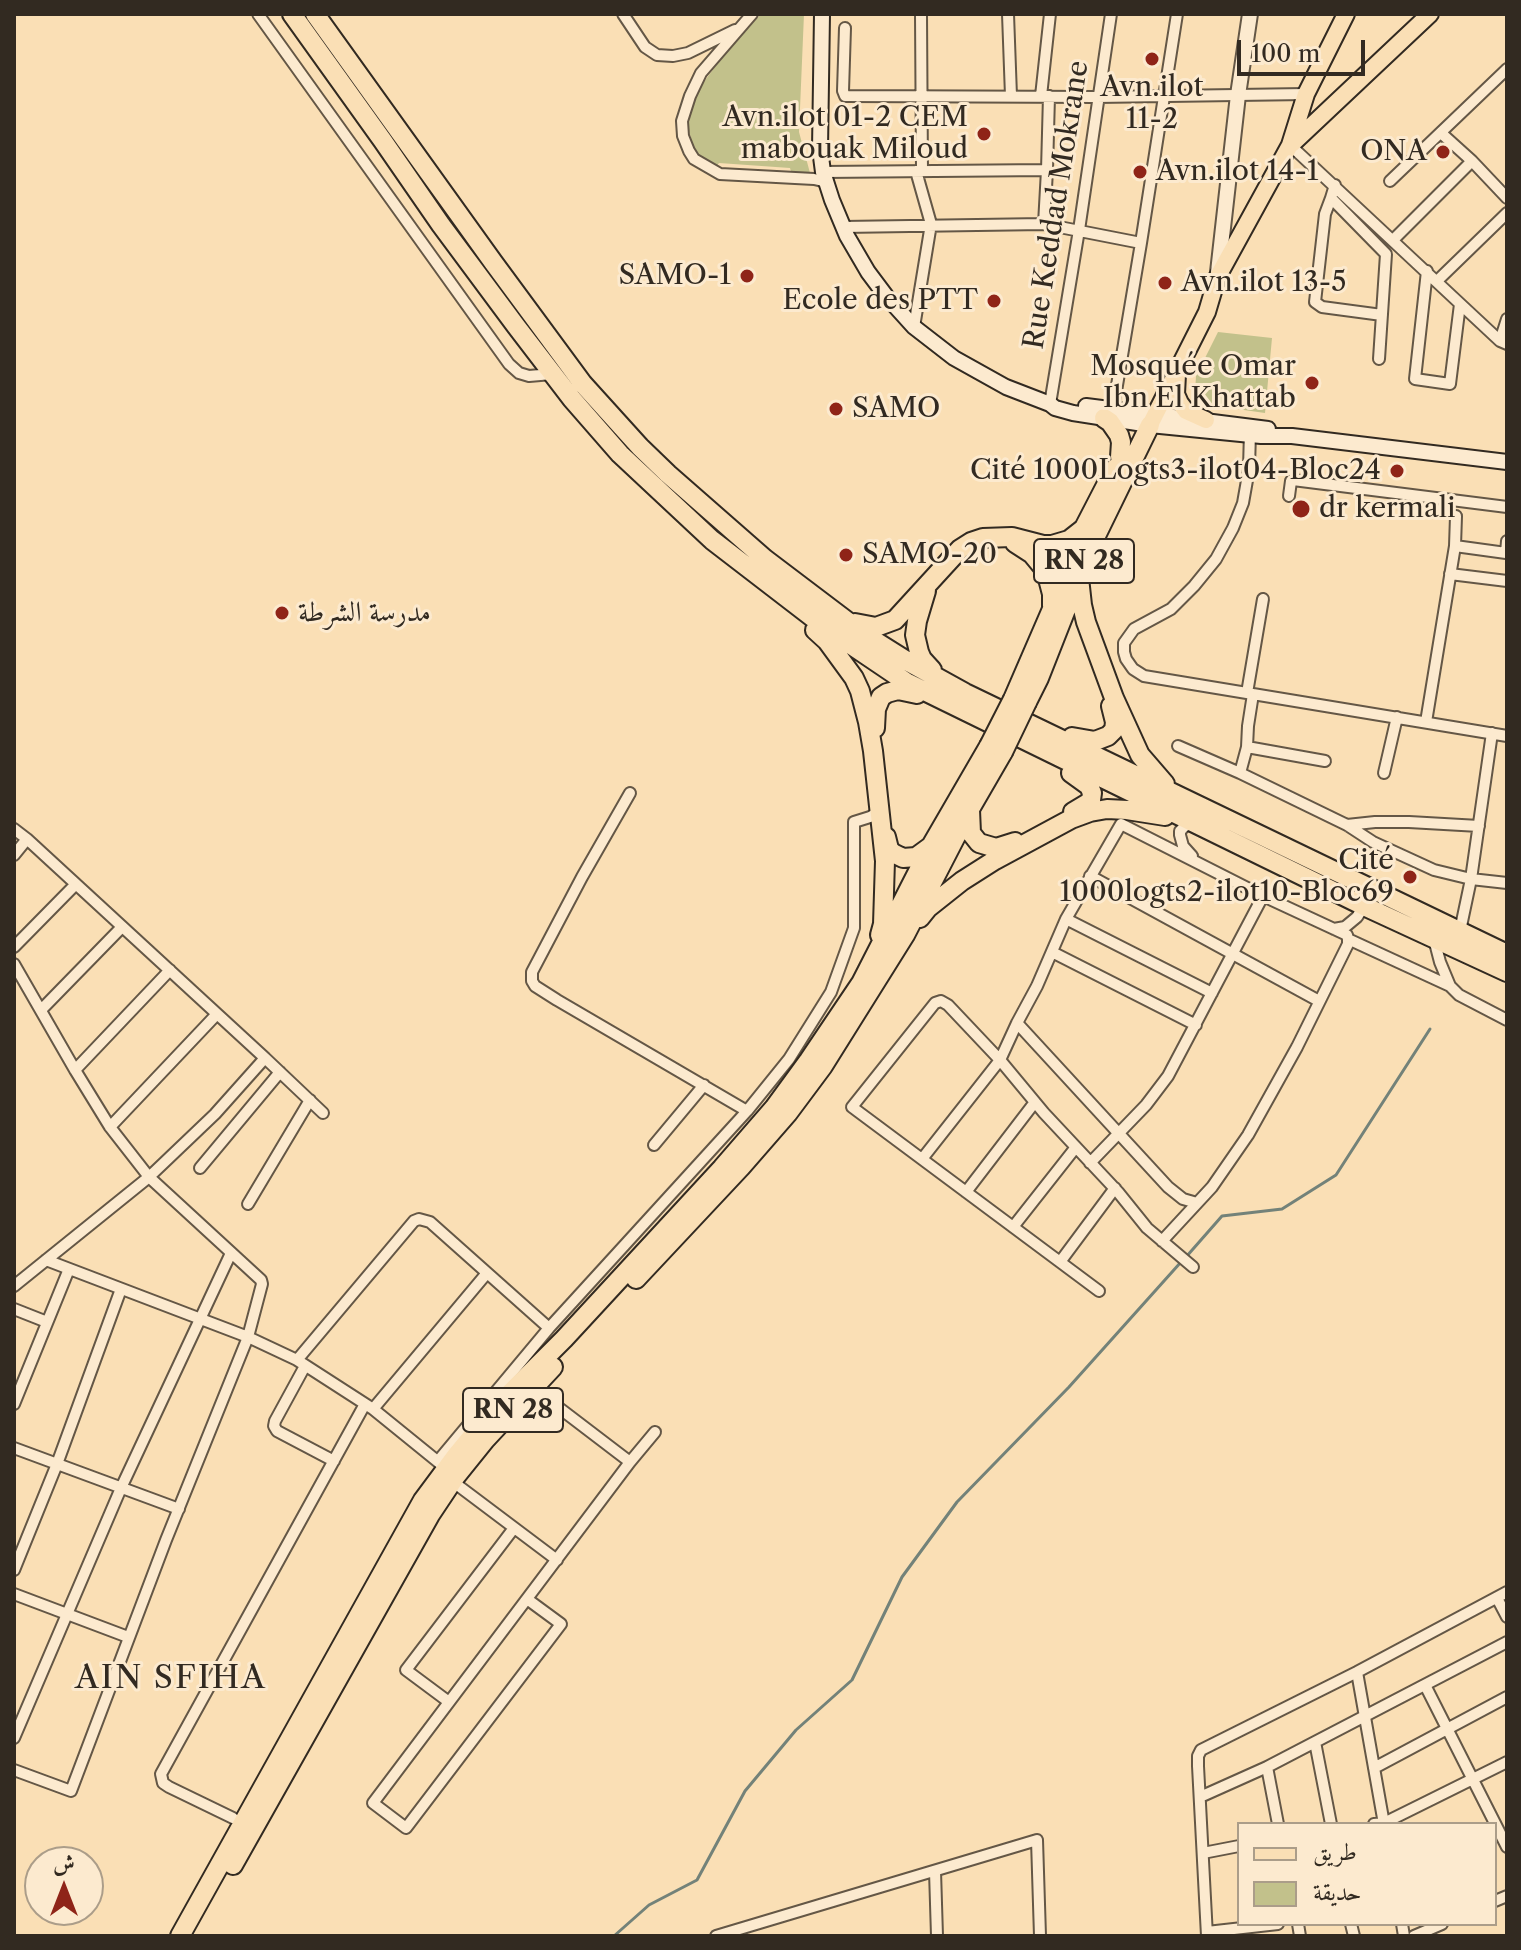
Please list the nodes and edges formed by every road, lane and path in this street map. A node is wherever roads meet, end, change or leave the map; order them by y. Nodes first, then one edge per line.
1 (258, 14) edge
2 (292, 14) edge
3 (315, 14) edge
4 (623, 14) edge
5 (752, 14) edge
6 (822, 14) edge
7 (921, 14) edge
8 (1008, 14) edge
9 (1050, 14) edge
10 (1111, 14) edge
11 (1177, 14) edge
12 (1250, 14) edge
13 (1344, 14) edge
14 (1430, 14) edge
15 (741, 27) junction
16 (845, 28) dead end
17 (1507, 69) edge
18 (1306, 94) junction
19 (1238, 95) junction
20 (1011, 96) junction
21 (1045, 96) junction
22 (1165, 96) junction
23 (921, 97) junction
24 (1097, 97) junction
25 (1441, 133) junction
26 (1290, 145) junction
27 (1472, 161) junction
28 (1047, 170) junction
29 (919, 171) junction
30 (825, 177) junction
31 (1390, 181) dead end
32 (1335, 185) junction
33 (1331, 198) junction
34 (1507, 198) edge
35 (1507, 213) edge
36 (931, 224) junction
37 (1044, 224) junction
38 (843, 227) junction
39 (1079, 230) junction
40 (1393, 240) junction
41 (1141, 243) junction
42 (1427, 271) junction
43 (1217, 278) junction
44 (1437, 281) junction
45 (1460, 304) junction
46 (1382, 315) junction
47 (1507, 319) edge
48 (914, 327) junction
49 (1503, 343) edge
50 (1379, 359) dead end
51 (1177, 371) junction
52 (553, 374) junction
53 (1050, 404) junction
54 (1108, 413) junction
55 (1147, 419) junction
56 (1206, 420) junction
57 (1250, 430) junction
58 (1120, 457) junction
59 (1507, 462) edge
60 (1289, 496) dead end
61 (1507, 507) edge
62 (1456, 516) dead end
63 (1084, 528) junction
64 (1001, 537) junction
65 (1507, 541) edge
66 (1455, 546) junction
67 (1079, 573) junction
68 (1450, 574) junction
69 (1507, 581) edge
70 (928, 586) junction
71 (783, 596) junction
72 (1263, 599) dead end
73 (1052, 609) junction
74 (845, 619) junction
75 (1039, 678) junction
76 (943, 681) junction
77 (1250, 693) junction
78 (1020, 700) junction
79 (955, 706) junction
80 (1397, 717) junction
81 (1426, 722) junction
82 (1492, 733) junction
83 (1032, 734) junction
84 (1507, 736) edge
85 (1178, 746) dead end
86 (1247, 747) junction
87 (996, 749) junction
88 (1325, 761) dead end
89 (1240, 773) junction
90 (1384, 773) dead end
91 (630, 793) dead end
92 (1176, 794) junction
93 (970, 809) junction
94 (880, 811) junction
95 (1195, 822) junction
96 (1347, 825) junction
97 (1479, 826) junction
98 (14, 829) edge
99 (27, 839) junction
100 (931, 846) junction
101 (14, 855) edge
102 (1196, 861) junction
103 (1090, 876) junction
104 (1471, 879) junction
105 (1507, 883) edge
106 (76, 884) junction
107 (1263, 896) junction
108 (1364, 906) junction
109 (1066, 919) junction
110 (122, 927) junction
111 (1332, 929) junction
112 (1460, 931) junction
113 (905, 935) junction
114 (1434, 937) junction
115 (1348, 939) junction
116 (14, 947) edge
117 (1052, 952) junction
118 (1233, 954) junction
119 (1507, 954) edge
120 (873, 961) junction
121 (14, 964) edge
122 (170, 970) junction
123 (1507, 972) edge
124 (1450, 986) junction
125 (1212, 993) junction
126 (1319, 1001) junction
127 (41, 1010) junction
128 (217, 1014) junction
129 (1507, 1020) edge
130 (1017, 1023) junction
131 (1196, 1025) junction
132 (265, 1058) junction
133 (1000, 1060) junction
134 (75, 1070) junction
135 (280, 1072) junction
136 (704, 1085) junction
137 (310, 1100) junction
138 (1035, 1102) junction
139 (747, 1111) junction
140 (323, 1113) dead end
141 (110, 1127) junction
142 (1118, 1134) junction
143 (654, 1145) dead end
144 (1076, 1147) junction
145 (922, 1159) junction
146 (1090, 1163) junction
147 (200, 1168) dead end
148 (149, 1177) junction
149 (1115, 1188) junction
150 (966, 1192) junction
151 (1197, 1203) junction
152 (248, 1204) dead end
153 (1013, 1227) junction
154 (1162, 1241) junction
155 (231, 1253) junction
156 (46, 1260) junction
157 (1060, 1262) junction
158 (1193, 1267) dead end
159 (69, 1269) junction
160 (487, 1273) junction
161 (14, 1286) edge
162 (121, 1289) junction
163 (1099, 1291) dead end
164 (14, 1309) edge
165 (199, 1318) junction
166 (47, 1322) junction
167 (549, 1328) junction
168 (248, 1337) junction
169 (301, 1363) junction
170 (18, 1379) edge
171 (533, 1388) junction
172 (14, 1404) edge
173 (369, 1406) junction
174 (655, 1432) dead end
175 (14, 1448) edge
176 (334, 1461) junction
177 (630, 1462) junction
178 (57, 1464) junction
179 (446, 1471) junction
180 (121, 1488) junction
181 (179, 1509) junction
182 (514, 1528) junction
183 (557, 1560) junction
184 (14, 1570) edge
185 (14, 1594) edge
186 (1502, 1595) edge
187 (527, 1599) junction
188 (66, 1614) junction
189 (1507, 1617) edge
190 (128, 1637) junction
191 (1507, 1642) edge
192 (1357, 1672) junction
193 (1425, 1685) junction
194 (1507, 1697) edge
195 (449, 1702) junction
196 (1365, 1717) junction
197 (1447, 1729) junction
198 (14, 1738) edge
199 (1315, 1742) junction
200 (1507, 1762) edge
201 (1267, 1767) junction
202 (1374, 1768) junction
203 (14, 1770) edge
204 (1472, 1779) junction
205 (1200, 1797) junction
206 (233, 1818) dead end
207 (1278, 1822) edge
208 (1331, 1822) edge
209 (1381, 1822) edge
210 (1385, 1822) edge
211 (1494, 1822) edge
212 (1237, 1846) edge
213 (1203, 1853) junction
214 (935, 1871) junction
215 (1264, 1926) edge
216 (1437, 1926) edge
217 (1207, 1934) edge
218 (180, 1936) edge
219 (194, 1936) edge
220 (716, 1936) edge
221 (937, 1936) edge
222 (1040, 1936) edge
223 (1414, 1936) edge

1 - 52 street
2 - 52 highway
3 - 74 highway
4 - 15 street
5 - 15 street
6 - 30 main road
7 - 23 street
8 - 20 street
9 - 21 street
10 - 24 street, Rue Keddad Mokrane
11 - 22 street
12 - 19 main road
13 - 18 main road, RN 28
14 - 26 main road
15 - 30 street
16 - 23 street
17 - 25 street
18 - 19 street
18 - 26 main road, RN 28
19 - 22 street
19 - 43 main road
20 - 21 street
20 - 23 street
21 - 24 street
21 - 28 street
22 - 24 street
22 - 41 street
23 - 29 street
24 - 39 street, Rue Keddad Mokrane
25 - 27 street
25 - 31 street
26 - 32 street
26 - 43 main road, RN 28
27 - 34 street
27 - 40 street
28 - 29 street
28 - 37 street
29 - 30 street
29 - 36 street
30 - 38 main road
32 - 33 street
32 - 40 street
33 - 46 street
33 - 46 street
35 - 44 street
36 - 37 street
36 - 38 street
36 - 48 street
37 - 39 street
38 - 48 main road
39 - 41 street
39 - 53 street, Rue Keddad Mokrane
40 - 42 street
41 - 54 street
42 - 44 street
42 - 45 street
43 - 51 main road, RN 28
43 - 55 main road
44 - 45 street
45 - 49 street
46 - 50 street
47 - 49 street
48 - 53 main road
51 - 55 main road, RN 28
51 - 56 main road
52 - 71 highway
53 - 54 main road
54 - 55 main road
54 - 58 highway
55 - 56 main road
55 - 57 main road
55 - 58 highway
55 - 67 highway, RN 28
56 - 57 main road
57 - 59 main road
57 - 77 street
58 - 63 highway
60 - 61 street
62 - 66 street
63 - 64 highway
63 - 73 highway
64 - 70 highway
64 - 73 highway
65 - 66 street
66 - 68 street
67 - 75 highway, RN 28
67 - 92 highway
68 - 69 street
68 - 81 street
70 - 74 highway
70 - 76 highway
71 - 79 highway
71 - 94 highway
72 - 77 street
73 - 78 highway
74 - 76 highway
75 - 78 highway, RN 28
75 - 83 highway
76 - 83 highway
77 - 80 street
77 - 86 street
78 - 87 highway, RN 28, bridge
79 - 83 highway
79 - 100 highway
80 - 81 street
80 - 90 street
81 - 82 street
82 - 84 street
82 - 97 street
83 - 92 highway
83 - 93 highway
83 - 95 highway
85 - 89 street
86 - 88 street
86 - 89 street
87 - 93 highway, RN 28
87 - 100 highway
89 - 96 street
91 - 136 street
92 - 112 highway
93 - 113 highway, RN 28
94 - 120 highway
94 - 139 street
95 - 102 street
95 - 108 highway
95 - 113 highway
96 - 97 street
96 - 104 street
97 - 104 street
98 - 99 street
99 - 101 street
99 - 106 street
100 - 120 highway
102 - 103 street
102 - 107 street
103 - 109 street
103 - 118 street
104 - 105 street
104 - 112 street
106 - 110 street
106 - 116 street
107 - 111 street
107 - 118 street
108 - 111 street
108 - 114 highway
109 - 117 street
109 - 125 street
110 - 122 street
110 - 127 street
111 - 115 street
112 - 119 highway
113 - 171 highway, RN 28
114 - 123 highway
114 - 124 street
115 - 124 street
115 - 126 street
117 - 130 street
117 - 131 street
118 - 125 street
118 - 126 street
120 - 179 highway, RN 28
121 - 127 street
122 - 128 street
122 - 134 street
124 - 129 street
125 - 131 street
126 - 151 street
127 - 134 street
128 - 132 street
128 - 141 street
130 - 133 street
130 - 142 street
131 - 142 street
132 - 135 street
132 - 148 street
133 - 138 street
133 - 145 street
133 - 145 street
134 - 141 street
135 - 137 street
135 - 147 street
136 - 139 street
136 - 143 street
137 - 140 street
137 - 152 street
138 - 144 street
138 - 150 street
139 - 167 street
141 - 148 street
142 - 146 street
142 - 151 street
144 - 146 street
144 - 153 street
145 - 150 street
146 - 149 street
148 - 155 street
148 - 156 street
149 - 154 street
149 - 157 street
150 - 153 street
151 - 154 street
153 - 157 street
154 - 158 street
155 - 165 street
155 - 168 street
156 - 159 street
156 - 161 street
157 - 163 street
159 - 162 street
159 - 166 street
160 - 167 street
160 - 169 street
160 - 173 street
162 - 165 street
162 - 178 street
164 - 166 street
165 - 168 street
165 - 180 street
166 - 170 street
167 - 179 street
168 - 169 street
168 - 181 street
169 - 173 street
169 - 176 street
170 - 172 street
171 - 177 street
171 - 179 highway, RN 28
173 - 176 street
173 - 179 street
174 - 177 street
175 - 178 street
176 - 206 street
177 - 183 street
178 - 180 street
178 - 184 street
179 - 182 street
179 - 218 highway, RN 28
179 - 219 highway, RN 28
180 - 181 street
180 - 188 street
181 - 190 street
182 - 183 street
182 - 195 street
183 - 187 street
185 - 188 street
186 - 189 street
186 - 192 street
187 - 195 street
187 - 195 street
188 - 190 street
188 - 198 street
190 - 203 street
191 - 193 street
192 - 196 street
192 - 205 street
193 - 196 street
193 - 197 street
194 - 197 street
196 - 199 street
196 - 202 street
197 - 202 street
197 - 204 street
199 - 201 street
199 - 208 street
200 - 204 street
201 - 205 street
201 - 207 street
202 - 209 street
204 - 210 street
204 - 211 street
205 - 213 street
212 - 213 street
213 - 217 street
214 - 220 street
214 - 221 street
214 - 222 street
215 - 217 street
216 - 223 street

